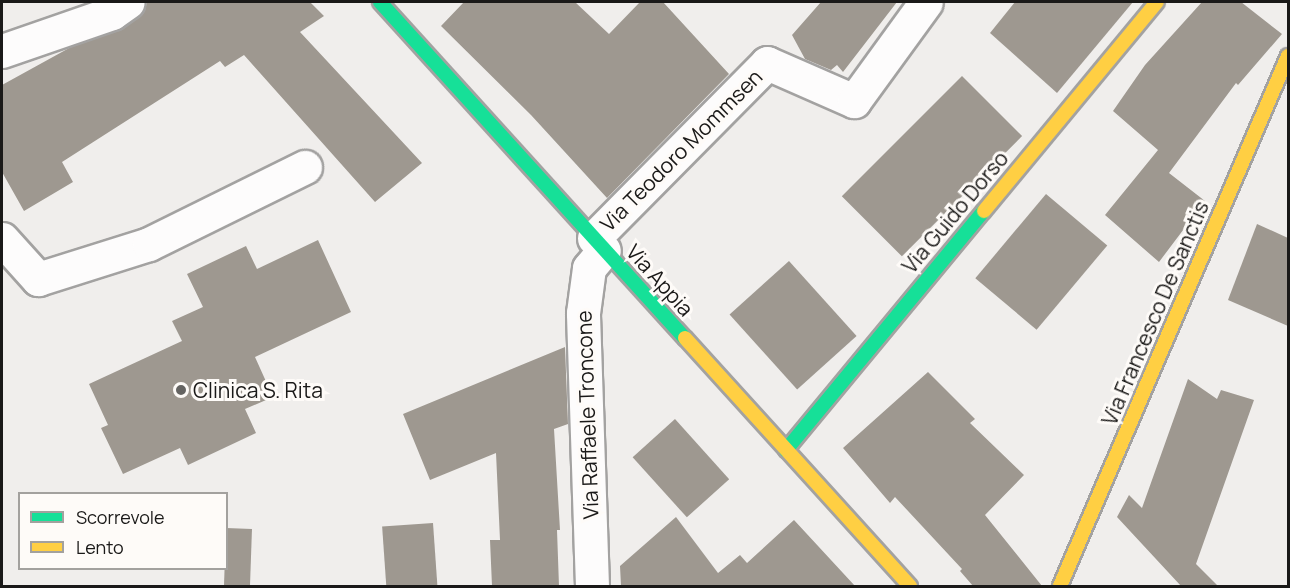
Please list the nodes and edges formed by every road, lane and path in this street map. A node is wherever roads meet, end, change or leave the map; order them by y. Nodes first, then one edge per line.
1 (128, 2) edge
2 (380, 2) edge
3 (926, 2) edge
4 (1157, 2) edge
5 (2, 51) edge
6 (1288, 56) edge
7 (305, 168) dead end
8 (2, 239) edge
9 (599, 244) junction
10 (786, 450) junction
11 (592, 586) edge
12 (910, 586) edge
13 (1060, 586) edge

1 - 5 street
2 - 9 street, Via Appia
3 - 9 street, Via Teodoro Mommsen
4 - 10 street, Via Guido Dorso
6 - 13 street, Via Francesco De Sanctis
7 - 8 street
9 - 10 street, Via Appia
9 - 11 street, Via Raffaele Troncone
10 - 12 street, Via Appia

